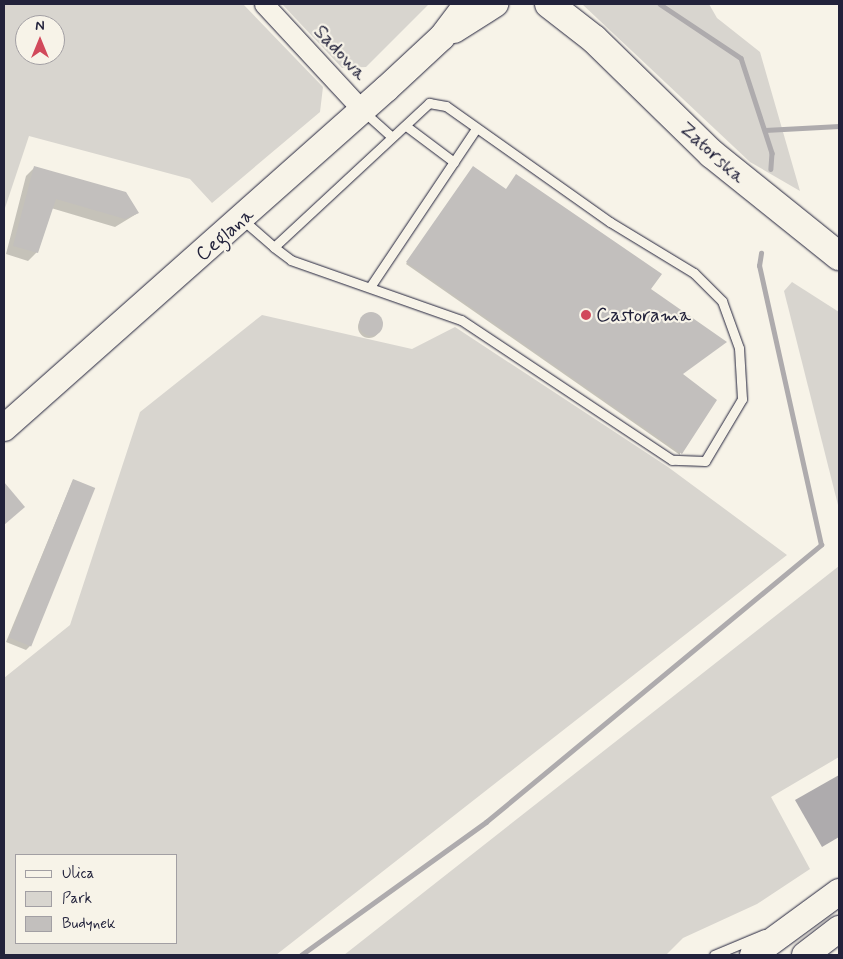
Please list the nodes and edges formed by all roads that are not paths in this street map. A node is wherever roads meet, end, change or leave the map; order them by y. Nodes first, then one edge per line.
1 (264, 4) edge
2 (467, 4) edge
3 (495, 4) edge
4 (549, 4) edge
5 (574, 4) edge
6 (442, 37) junction
7 (594, 39) junction
8 (363, 111) junction
9 (406, 126) junction
10 (476, 130) junction
11 (391, 136) junction
12 (454, 162) junction
13 (244, 220) junction
14 (274, 247) junction
15 (839, 256) edge
16 (370, 287) junction
17 (4, 428) edge
18 (839, 892) edge
19 (795, 922) junction
20 (714, 955) edge
21 (753, 955) edge

1 - 8 street, Sadowa
2 - 6 street, Ceglana
3 - 6 street, Ceglana
4 - 7 main road, Zatorska
5 - 7 main road, Zatorska
6 - 8 street, Ceglana
7 - 15 main road, Zatorska
8 - 11 lane
8 - 13 street, Ceglana
9 - 10 lane
9 - 11 lane
9 - 12 lane
10 - 12 lane
10 - 16 lane
11 - 14 lane
12 - 16 lane
13 - 14 lane
13 - 17 street, Ceglana
14 - 16 lane
18 - 19 street
19 - 20 lane
19 - 21 street

